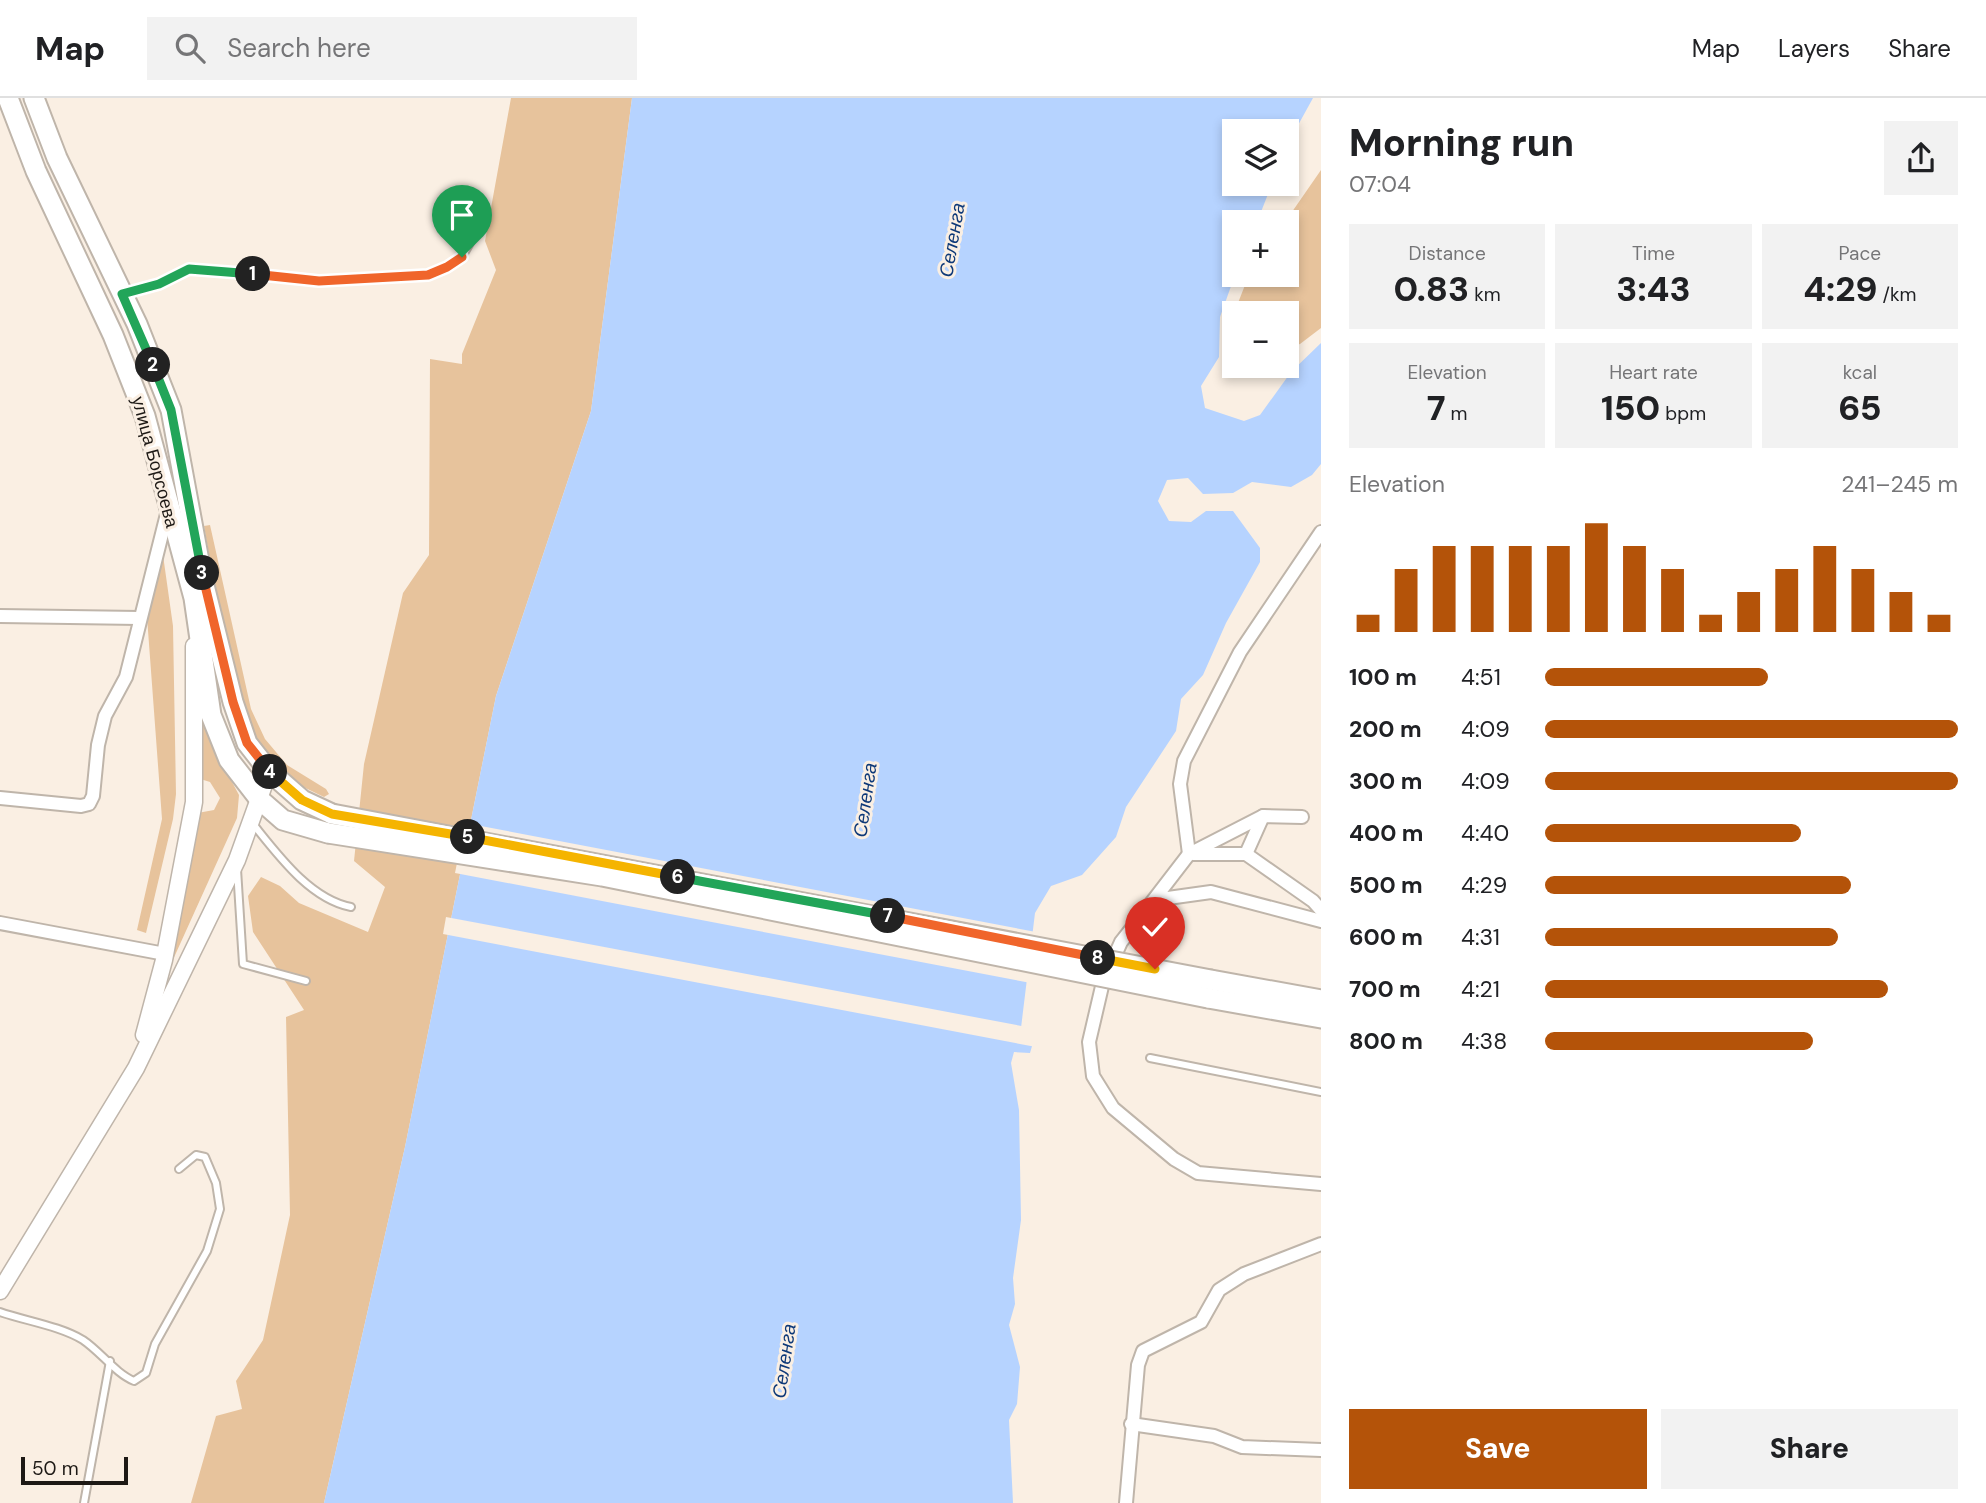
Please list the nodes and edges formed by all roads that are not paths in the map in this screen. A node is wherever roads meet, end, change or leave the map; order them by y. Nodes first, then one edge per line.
1 (8, 98) edge
2 (34, 98) edge
3 (474, 223) dead end
4 (122, 294) junction
5 (168, 510) junction
6 (1321, 532) edge
7 (194, 598) junction
8 (0, 616) edge
9 (139, 618) junction
10 (269, 771) junction
11 (0, 798) edge
12 (260, 800) junction
13 (1263, 816) junction
14 (1302, 817) dead end
15 (284, 820) junction
16 (252, 823) junction
17 (330, 823) junction
18 (1189, 853) junction
19 (1246, 854) junction
20 (237, 860) junction
21 (351, 907) dead end
22 (1147, 909) junction
23 (1321, 910) edge
24 (1321, 921) edge
25 (0, 923) edge
26 (165, 954) junction
27 (306, 981) dead end
28 (1210, 989) junction
29 (1321, 1000) edge
30 (1321, 1018) edge
31 (1150, 1058) dead end
32 (135, 1068) junction
33 (1321, 1092) edge
34 (179, 1169) dead end
35 (1321, 1184) edge
36 (1321, 1244) edge
37 (0, 1291) edge
38 (0, 1312) edge
39 (110, 1360) junction
40 (1131, 1423) junction
41 (1321, 1450) edge
42 (84, 1503) edge
43 (1126, 1503) edge

1 - 5 main road, улица Борсоева
2 - 4 main road, улица Борсоева
3 - 4 lane
4 - 10 main road, улица Борсоева
5 - 7 main road, улица Борсоева
5 - 9 street
6 - 18 street
7 - 12 main road, улица Борсоева
7 - 26 street
8 - 9 street
9 - 11 street
10 - 12 street
10 - 17 main road, улица Борсоева
12 - 15 main road, улица Борсоева
12 - 16 street
13 - 14 street
13 - 18 street
13 - 19 street
15 - 16 street
15 - 17 main road, улица Борсоева
16 - 20 street
16 - 21 lane
17 - 28 main road, bridge
18 - 19 street
18 - 22 street
19 - 23 street
20 - 27 lane
20 - 32 street
22 - 24 street
22 - 35 street
25 - 26 street
26 - 32 street
28 - 29 main road
28 - 30 main road
31 - 33 lane
32 - 37 street
34 - 39 lane
36 - 40 street
38 - 39 lane
39 - 42 lane
40 - 41 street
40 - 43 street

